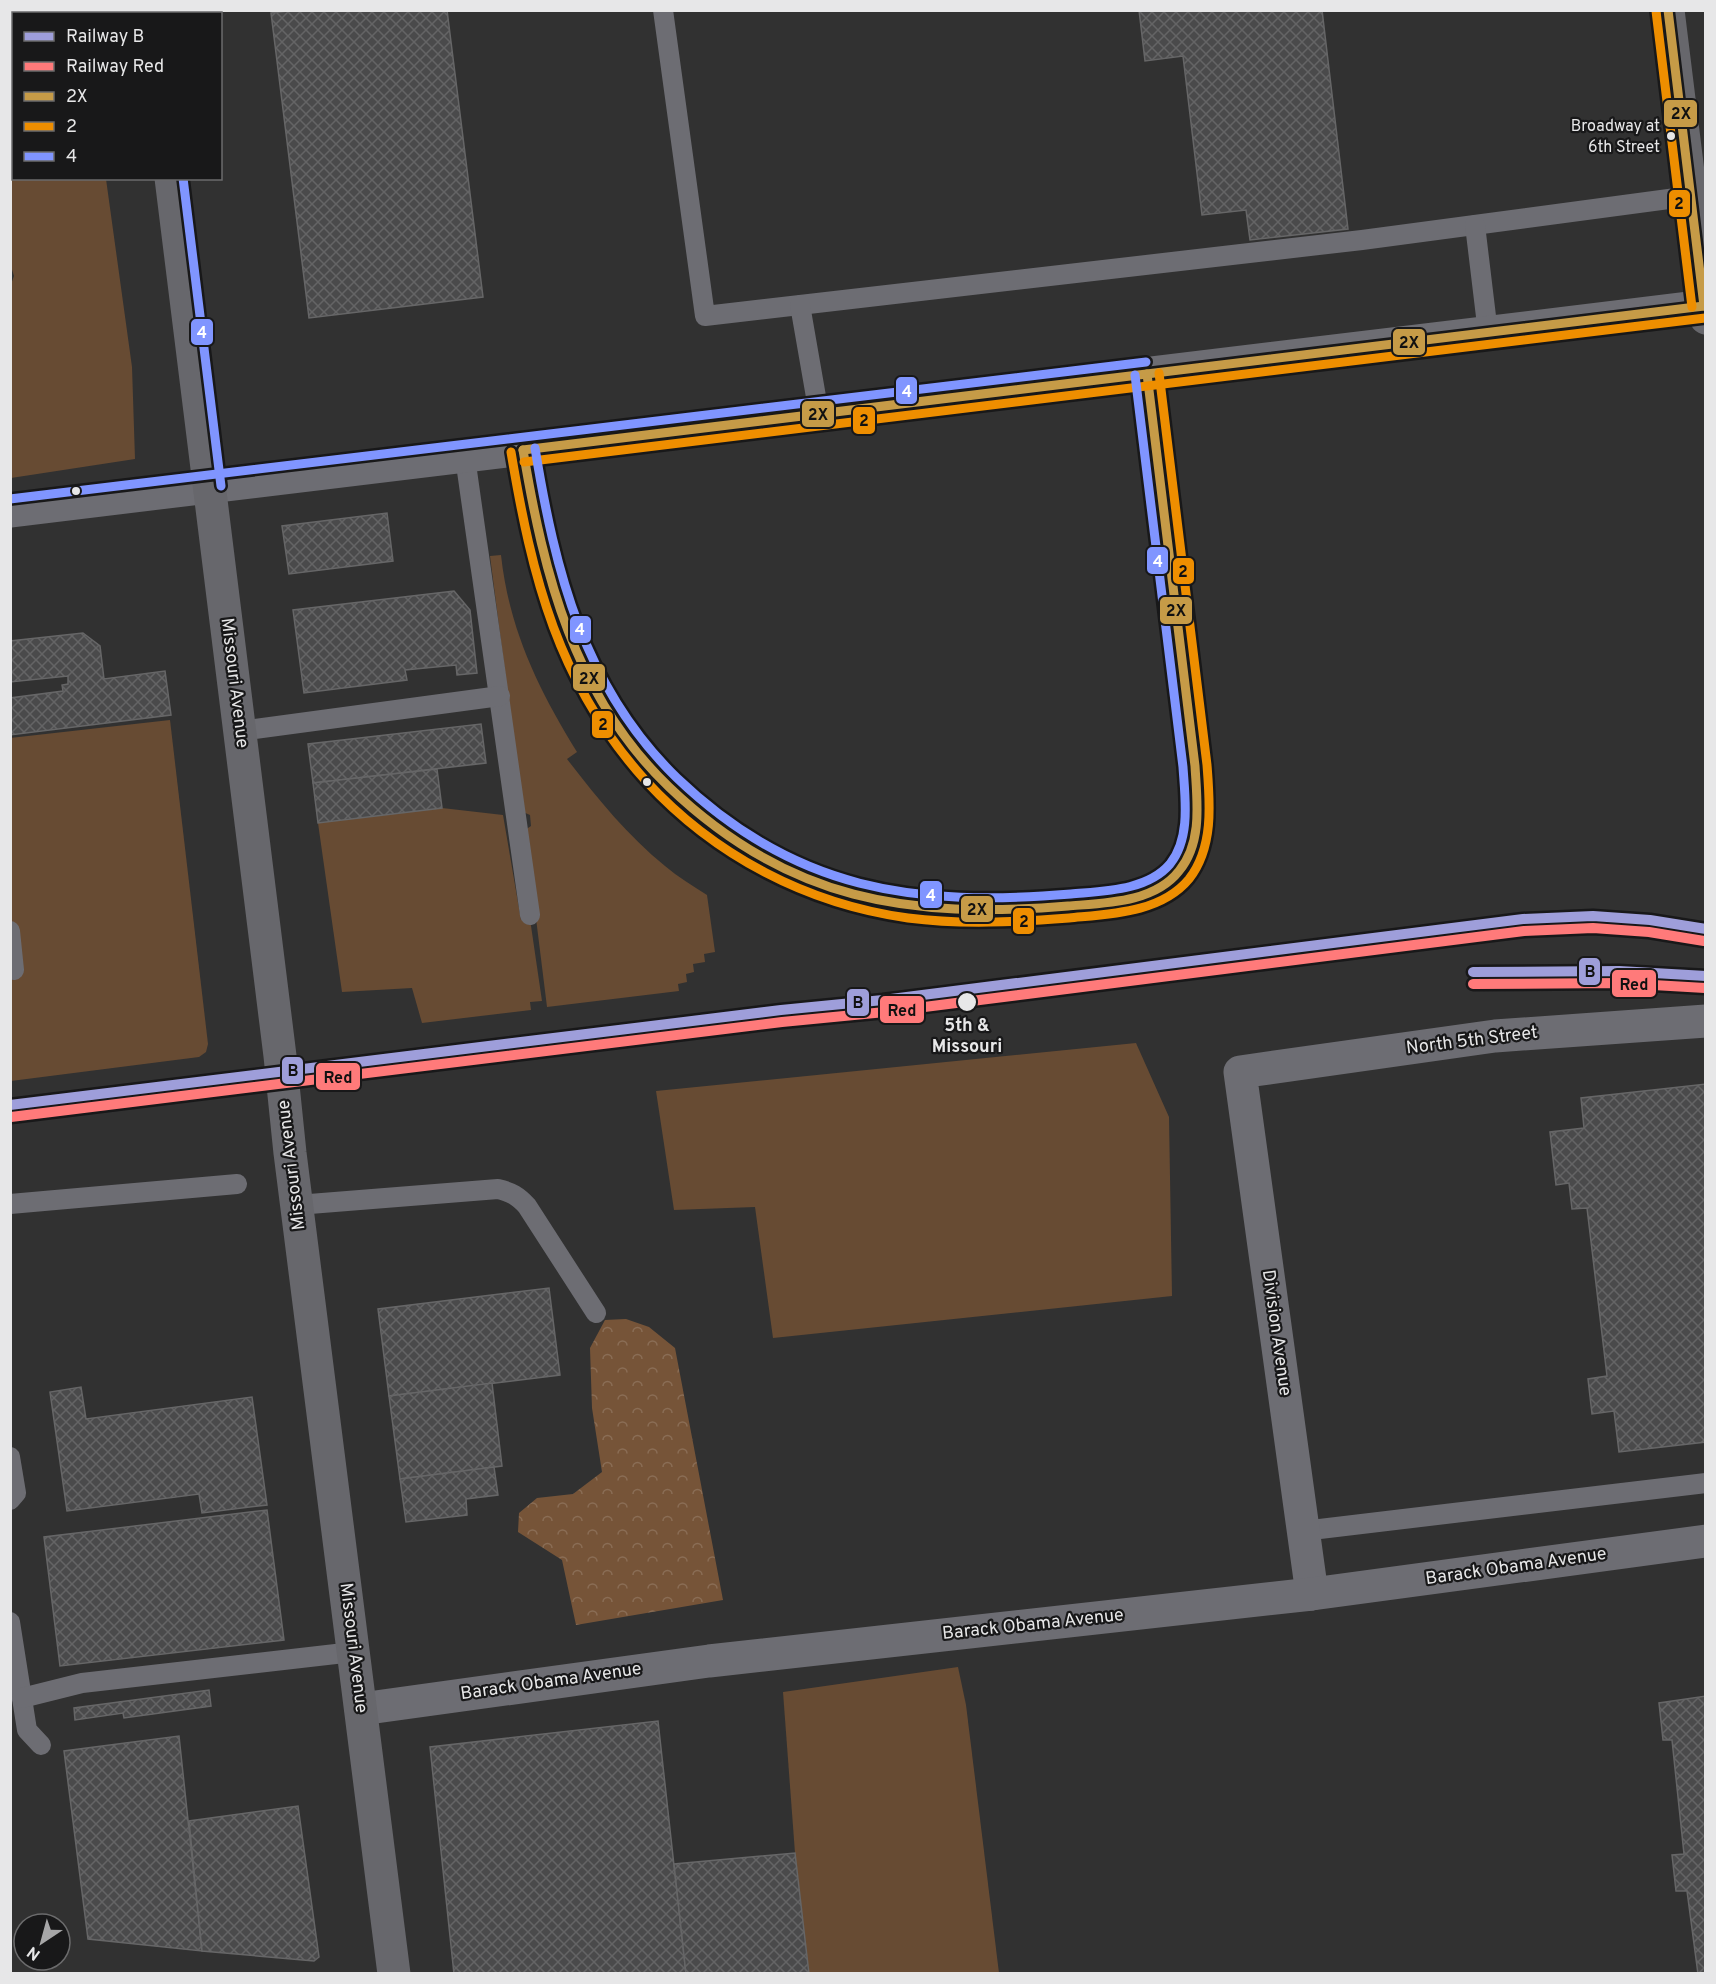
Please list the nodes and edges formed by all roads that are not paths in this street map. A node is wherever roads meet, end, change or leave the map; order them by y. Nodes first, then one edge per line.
1 (663, 10) edge
2 (1668, 10) edge
3 (171, 180) edge
4 (1691, 196) junction
5 (1475, 225) junction
6 (800, 305) junction
7 (1705, 310) edge
8 (1488, 333) junction
9 (1147, 374) junction
10 (819, 414) junction
11 (523, 450) junction
12 (465, 457) junction
13 (209, 487) junction
14 (10, 511) edge
15 (500, 696) junction
16 (240, 731) junction
17 (530, 915) dead end
18 (10, 931) edge
19 (14, 970) dead end
20 (1706, 1021) edge
21 (1240, 1072) joint
22 (237, 1184) dead end
23 (10, 1204) edge
24 (297, 1205) junction
25 (596, 1313) dead end
26 (10, 1457) edge
27 (1706, 1483) edge
28 (10, 1500) edge
29 (1304, 1531) junction
30 (1706, 1541) edge
31 (1312, 1594) junction
32 (10, 1622) edge
33 (353, 1652) junction
34 (22, 1698) junction
35 (361, 1709) junction
36 (42, 1745) dead end
37 (394, 1974) edge

1 - 6 lane
2 - 4 main road
3 - 13 main road, Missouri Avenue
4 - 5 lane
4 - 7 main road
5 - 6 lane
5 - 8 lane
6 - 10 lane
7 - 8 street
8 - 9 street
9 - 10 street
9 - 11 lane
10 - 11 street
11 - 12 street
12 - 13 street
12 - 15 lane
13 - 14 street
13 - 16 main road, Missouri Avenue
15 - 16 lane
15 - 17 lane
16 - 24 main road, Missouri Avenue
18 - 19 lane
20 - 21 street, North 5th Street
21 - 29 street, Division Avenue
22 - 23 lane
24 - 25 lane
24 - 33 main road, Missouri Avenue
26 - 28 lane
27 - 29 lane
29 - 31 street, Division Avenue
30 - 31 street, Barack Obama Avenue
31 - 35 street, Barack Obama Avenue
32 - 34 lane
33 - 34 lane
33 - 35 main road, Missouri Avenue
34 - 36 lane
35 - 37 main road, Missouri Avenue

